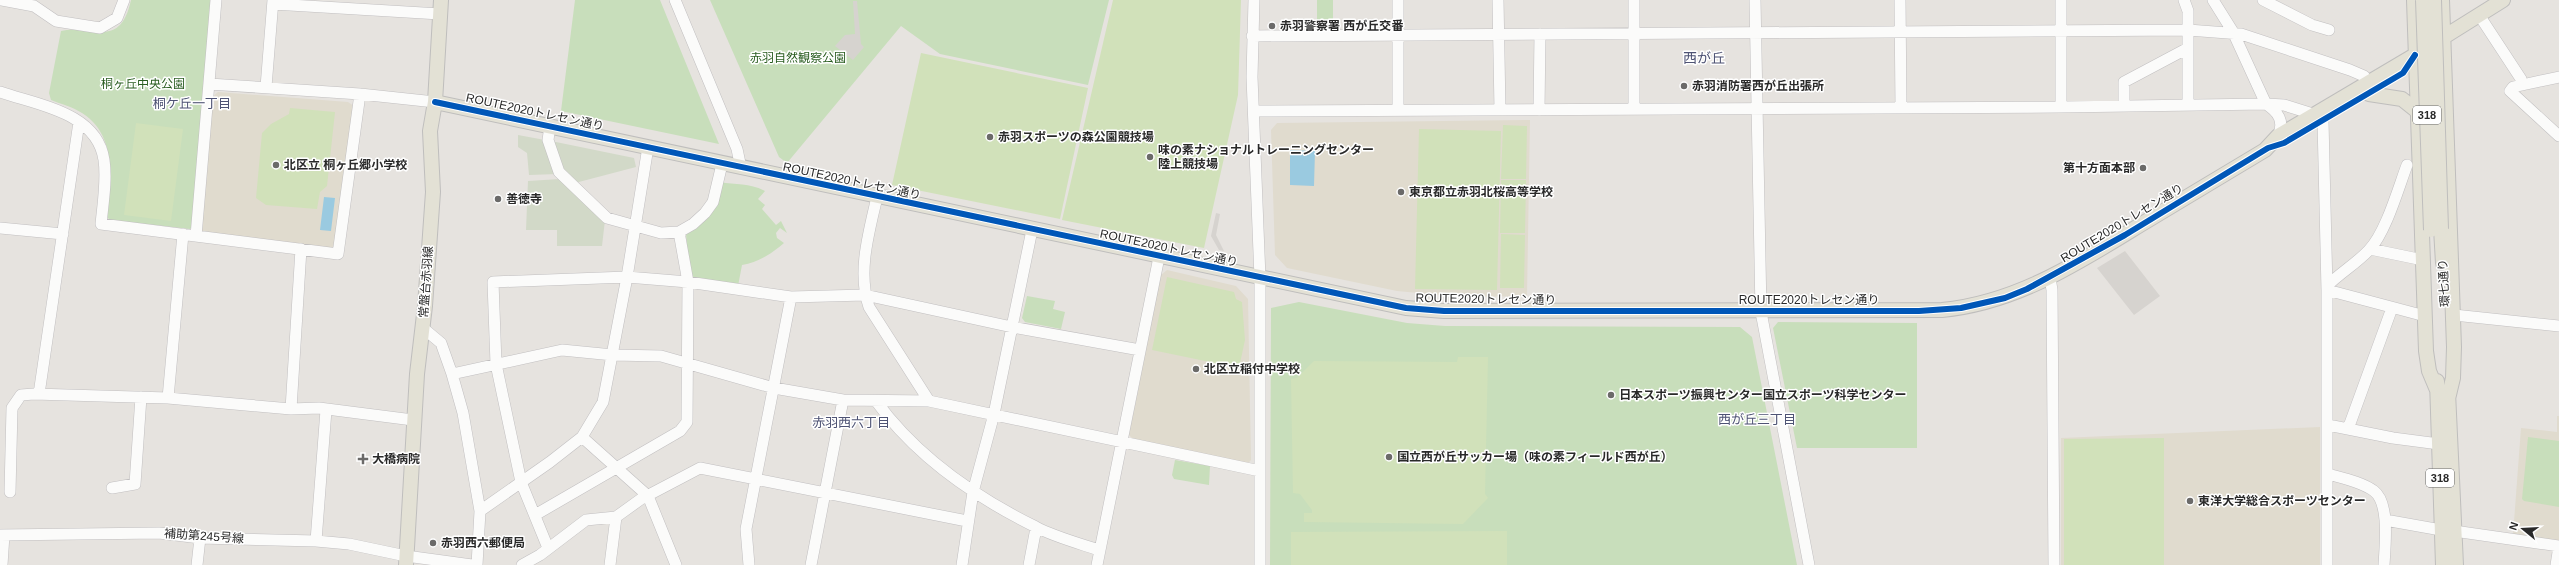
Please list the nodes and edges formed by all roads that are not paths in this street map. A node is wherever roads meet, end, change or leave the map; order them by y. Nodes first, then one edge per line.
1 (2, 0) edge
2 (124, 0) edge
3 (216, 0) edge
4 (675, 0) edge
5 (1254, 0) edge
6 (1398, 0) edge
7 (1498, 0) edge
8 (1634, 0) edge
9 (1755, 0) edge
10 (1900, 0) edge
11 (2061, 0) edge
12 (2184, 0) edge
13 (2213, 0) edge
14 (2220, 0) edge
15 (2263, 0) edge
16 (2414, 0) edge
17 (2423, 0) edge
18 (2434, 0) edge
19 (2442, 0) edge
20 (2503, 0) edge
21 (273, 2) edge
22 (441, 7) edge
23 (2479, 15) junction
24 (2188, 30) junction
25 (2329, 30) dead end
26 (2061, 31) junction
27 (1900, 32) junction
28 (2233, 32) junction
29 (1756, 33) junction
30 (1498, 34) junction
31 (1540, 34) junction
32 (1634, 34) junction
33 (1398, 35) junction
34 (1252, 36) junction
35 (2442, 38) junction
36 (2188, 48) junction
37 (2415, 56) junction
38 (2559, 77) edge
39 (209, 84) junction
40 (2522, 85) junction
41 (266, 88) junction
42 (2369, 89) junction
43 (0, 92) edge
44 (360, 94) junction
45 (435, 102) junction
46 (2266, 104) junction
47 (2124, 105) junction
48 (2188, 105) junction
49 (2061, 107) junction
50 (1634, 108) junction
51 (1901, 108) junction
52 (1756, 109) junction
53 (1398, 110) junction
54 (1500, 110) junction
55 (1539, 110) junction
56 (1255, 111) junction
57 (2417, 111) junction
58 (2320, 118) junction
59 (80, 122) junction
60 (550, 126) junction
61 (2278, 136) junction
62 (2559, 136) edge
63 (648, 147) junction
64 (2268, 148) junction
65 (722, 164) junction
66 (2407, 165) dead end
67 (740, 168) junction
68 (877, 197) junction
69 (636, 226) junction
70 (0, 228) edge
71 (1032, 230) junction
72 (2436, 230) junction
73 (679, 232) junction
74 (63, 234) junction
75 (183, 234) junction
76 (196, 236) junction
77 (302, 249) junction
78 (2370, 249) junction
79 (1159, 257) junction
80 (2423, 260) junction
81 (627, 277) junction
82 (1260, 278) junction
83 (2050, 278) junction
84 (688, 282) junction
85 (2327, 288) junction
86 (864, 294) junction
87 (790, 297) junction
88 (2392, 308) junction
89 (1761, 312) junction
90 (2454, 315) junction
91 (2425, 316) junction
92 (2559, 326) edge
93 (1012, 327) junction
94 (423, 328) junction
95 (1140, 350) junction
96 (613, 356) junction
97 (496, 364) junction
98 (688, 365) junction
99 (452, 374) junction
100 (774, 388) junction
101 (2437, 390) junction
102 (39, 394) junction
103 (141, 397) junction
104 (168, 398) junction
105 (843, 400) junction
106 (2448, 400) junction
107 (929, 401) junction
108 (876, 402) junction
109 (291, 409) junction
110 (326, 410) junction
111 (994, 414) junction
112 (413, 420) junction
113 (2328, 425) junction
114 (2348, 429) junction
115 (582, 437) junction
116 (1121, 442) junction
117 (2439, 444) junction
118 (615, 468) junction
119 (1260, 470) junction
120 (2328, 474) junction
121 (756, 480) junction
122 (521, 482) junction
123 (112, 488) dead end
124 (10, 492) dead end
125 (974, 492) junction
126 (825, 493) junction
127 (648, 496) junction
128 (480, 511) junction
129 (535, 515) junction
130 (616, 517) junction
131 (2385, 520) junction
132 (967, 521) junction
133 (1036, 528) junction
134 (2448, 530) junction
135 (2, 535) edge
136 (200, 538) junction
137 (316, 541) junction
138 (548, 548) junction
139 (1099, 550) junction
140 (406, 560) edge
141 (2557, 562) edge
142 (2, 565) edge
143 (197, 565) edge
144 (472, 565) edge
145 (477, 565) edge
146 (522, 565) edge
147 (610, 565) edge
148 (676, 565) edge
149 (749, 565) edge
150 (810, 565) edge
151 (962, 565) edge
152 (1029, 565) edge
153 (1097, 565) edge
154 (1260, 565) edge
155 (1809, 565) edge
156 (2054, 565) edge
157 (2327, 565) edge
158 (2384, 565) edge
159 (2443, 565) edge
160 (2456, 565) edge

1 - 2 street
3 - 39 street
4 - 67 street
5 - 34 street
6 - 33 street
7 - 30 street
8 - 32 street
9 - 29 street
10 - 27 street
11 - 26 street
12 - 24 street
13 - 28 street
14 - 28 street
15 - 25 street
16 - 37 main road
17 - 72 main road, 環七通り / 318, bridge
18 - 72 main road, 環七通り / 318, bridge
19 - 35 main road
20 - 23 main road, ROUTE2020トレセン通り
21 - 22 street
21 - 41 street
22 - 45 main road, 常盤台赤羽線
23 - 35 main road, ROUTE2020トレセン通り
23 - 40 street
24 - 26 street
24 - 28 street
24 - 36 street
26 - 27 street
26 - 49 street
27 - 29 street
27 - 51 street
28 - 42 street
28 - 46 street
29 - 32 street
29 - 52 street
30 - 31 street
30 - 33 street
30 - 54 street
31 - 32 street
31 - 55 street
32 - 50 street
33 - 34 street
33 - 53 street
34 - 56 street
35 - 37 main road, ROUTE2020トレセン通り
35 - 90 main road
36 - 47 street
36 - 48 street
37 - 42 main road, ROUTE2020トレセン通り
37 - 57 main road
38 - 40 street
39 - 41 street
39 - 76 street
40 - 62 street
41 - 44 street
42 - 57 main road
42 - 58 main road, ROUTE2020トレセン通り
43 - 59 street
44 - 45 street
44 - 77 street
45 - 60 main road, ROUTE2020トレセン通り
45 - 94 main road, 常盤台赤羽線
46 - 48 street
46 - 58 street
46 - 61 street
47 - 48 street
47 - 49 street
49 - 51 street
50 - 52 street
50 - 55 street
51 - 52 street
52 - 89 street
53 - 54 street
53 - 56 street
54 - 55 street
56 - 82 street
57 - 80 main road
58 - 61 main road, ROUTE2020トレセン通り
58 - 64 main road, ROUTE2020トレセン通り
58 - 85 street
59 - 74 street
59 - 75 street
60 - 63 main road, ROUTE2020トレセン通り
60 - 69 street
61 - 64 main road, ROUTE2020トレセン通り
63 - 65 main road, ROUTE2020トレセン通り
63 - 69 street
64 - 83 main road, ROUTE2020トレセン通り
65 - 67 main road, ROUTE2020トレセン通り
65 - 73 street
66 - 78 street
67 - 68 main road, ROUTE2020トレセン通り
68 - 71 main road, ROUTE2020トレセン通り
68 - 86 street
69 - 73 street
69 - 81 street
70 - 74 street
71 - 79 main road, ROUTE2020トレセン通り
71 - 93 street
72 - 101 main road, 環七通り / 318
72 - 106 main road, 環七通り / 318
73 - 84 street
74 - 102 street
75 - 76 street
75 - 104 street
76 - 77 street
77 - 109 street
78 - 80 street
78 - 85 street
79 - 82 main road, ROUTE2020トレセン通り
79 - 95 street
80 - 91 main road
81 - 84 street
81 - 96 street
81 - 97 street
82 - 89 main road, ROUTE2020トレセン通り
82 - 119 street
83 - 89 main road, ROUTE2020トレセン通り
83 - 156 street
84 - 87 street
84 - 98 street
85 - 88 street
85 - 113 street
86 - 87 street
86 - 93 street
86 - 107 street
87 - 100 street
88 - 91 street
88 - 114 street
89 - 155 street
90 - 92 street
90 - 106 main road
91 - 101 main road
93 - 95 street
93 - 111 street
94 - 99 street
94 - 112 main road, 常盤台赤羽線
95 - 116 street
96 - 97 street
96 - 98 street
96 - 115 street
97 - 99 street
97 - 122 street
98 - 100 street
98 - 118 street
99 - 128 street
100 - 105 street
100 - 121 street
101 - 117 main road, 環七通り / 318
102 - 103 street
102 - 124 street
103 - 104 street
103 - 123 street
104 - 109 street
105 - 108 street
105 - 126 street
106 - 134 main road, 環七通り / 318
107 - 108 street
107 - 111 street
108 - 125 street
109 - 110 street
110 - 112 street
110 - 137 street
111 - 116 street
111 - 125 street
112 - 140 main road, 常盤台赤羽線
113 - 114 street
113 - 120 street
114 - 117 street
115 - 118 street
115 - 122 street
116 - 119 street
116 - 139 street
117 - 134 main road, 環七通り / 318
118 - 127 street
118 - 129 street
119 - 154 street
120 - 131 street
120 - 157 street
121 - 126 street
121 - 127 street
121 - 149 street
122 - 128 street
122 - 129 street
125 - 132 street
125 - 133 street
126 - 132 street
126 - 150 street
127 - 130 street
127 - 148 street
128 - 145 street
129 - 138 street
130 - 138 street
130 - 147 street
131 - 134 street
131 - 158 street
132 - 151 street
133 - 139 street
133 - 152 street
134 - 141 street
134 - 159 main road, 環七通り / 318
134 - 160 main road, 環七通り / 318
135 - 136 street, 補助第245号線
135 - 142 street
136 - 137 street, 補助第245号線
136 - 143 street
137 - 140 street, 補助第245号線
138 - 146 street
139 - 153 street
140 - 144 street, 補助第245号線

